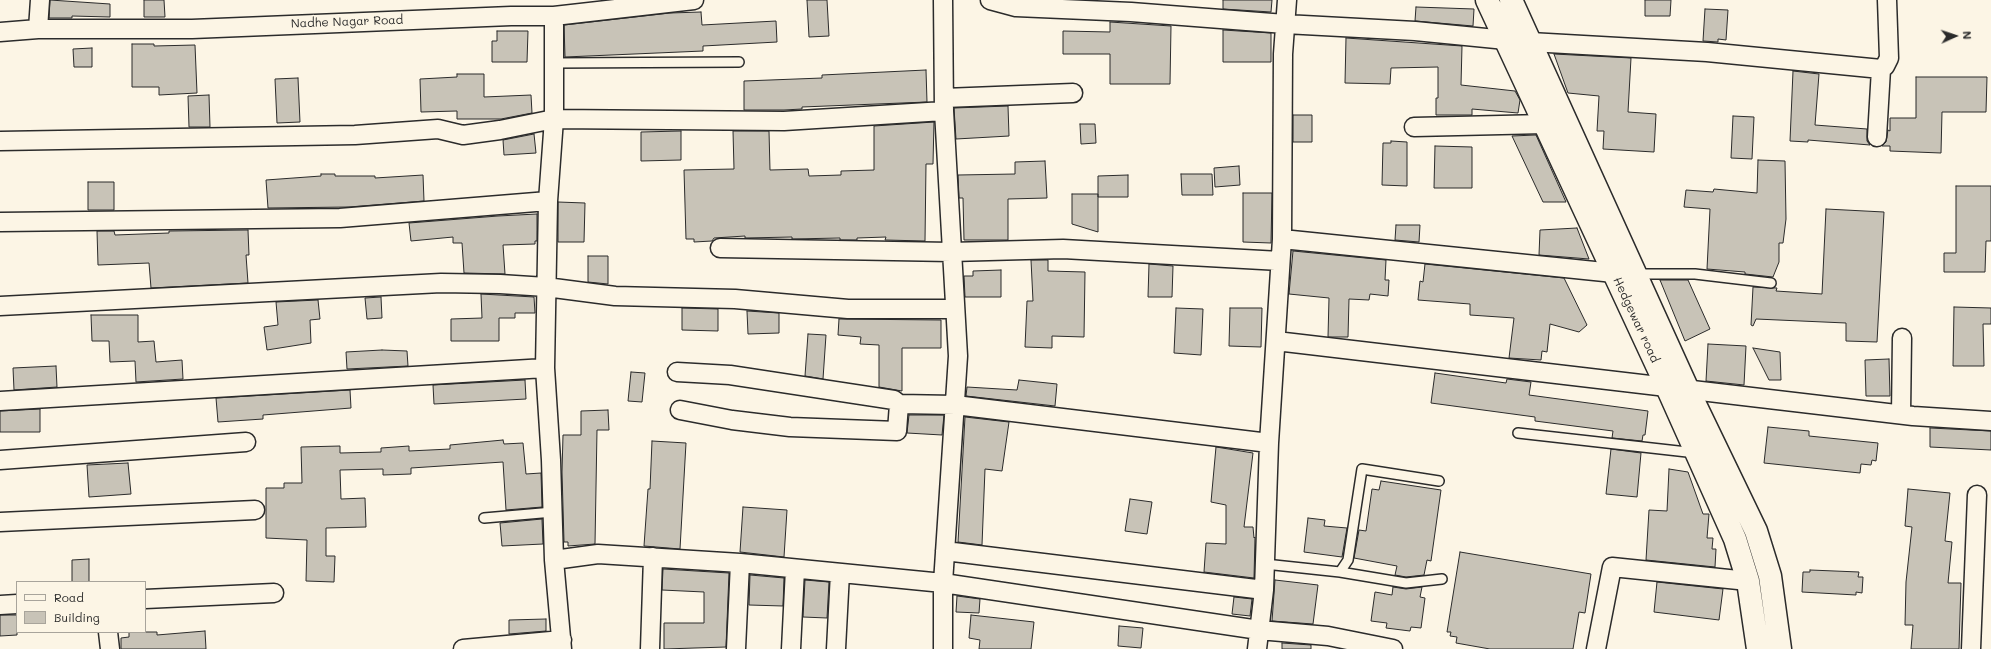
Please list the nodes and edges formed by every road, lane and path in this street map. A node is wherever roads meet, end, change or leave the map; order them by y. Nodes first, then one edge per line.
1 (40, 0) edge
2 (694, 0) edge
3 (943, 0) edge
4 (990, 0) edge
5 (1287, 0) edge
6 (1488, 0) edge
7 (1511, 0) edge
8 (1887, 0) edge
9 (511, 8) edge
10 (554, 16) junction
11 (1285, 24) junction
12 (38, 29) junction
13 (0, 32) edge
14 (1506, 40) junction
15 (1530, 42) junction
16 (739, 62) dead end
17 (553, 64) junction
18 (1881, 69) junction
19 (1073, 93) dead end
20 (944, 104) junction
21 (554, 118) junction
22 (1545, 124) junction
23 (1414, 127) dead end
24 (1877, 137) dead end
25 (0, 141) edge
26 (548, 202) junction
27 (0, 222) edge
28 (1282, 239) junction
29 (720, 248) dead end
30 (951, 252) junction
31 (1280, 261) junction
32 (1614, 273) junction
33 (1635, 274) junction
34 (1770, 283) dead end
35 (546, 287) junction
36 (0, 306) edge
37 (955, 308) junction
38 (1902, 338) dead end
39 (1276, 341) junction
40 (545, 368) junction
41 (677, 372) dead end
42 (1678, 388) junction
43 (0, 401) edge
44 (899, 404) junction
45 (955, 405) junction
46 (680, 410) dead end
47 (1901, 414) junction
48 (1991, 421) edge
49 (1518, 433) dead end
50 (246, 442) dead end
51 (1269, 443) junction
52 (1697, 454) junction
53 (0, 460) edge
54 (1439, 481) dead end
55 (1977, 495) dead end
56 (255, 510) dead end
57 (553, 512) junction
58 (484, 518) dead end
59 (0, 522) edge
60 (945, 551) junction
61 (653, 557) junction
62 (554, 560) junction
63 (740, 563) junction
64 (1265, 564) junction
65 (795, 569) junction
66 (1340, 572) junction
67 (840, 573) junction
68 (1442, 579) dead end
69 (1748, 580) junction
70 (943, 583) junction
71 (1264, 590) junction
72 (274, 593) dead end
73 (146, 599) edge
74 (0, 604) edge
75 (16, 604) edge
76 (1259, 630) junction
77 (108, 633) edge
78 (562, 645) edge
79 (110, 649) edge
80 (463, 649) edge
81 (650, 649) edge
82 (736, 649) edge
83 (791, 649) edge
84 (836, 649) edge
85 (943, 649) edge
86 (1257, 649) edge
87 (1393, 649) edge
88 (1596, 649) edge
89 (1758, 649) edge
90 (1780, 649) edge
91 (1971, 649) edge

1 - 12 street
2 - 10 street, Nadhe Nagar Road
3 - 20 street
4 - 11 street
5 - 11 street
6 - 14 main road, Hedgewar road
7 - 15 main road, Hedgewar road
8 - 18 street
9 - 10 street, Nadhe Nagar Road
9 - 12 street, Nadhe Nagar Road
10 - 17 street
11 - 14 street
11 - 28 street
12 - 13 street, Nadhe Nagar Road
14 - 22 main road, Hedgewar road
15 - 18 street
15 - 33 main road, Hedgewar road
16 - 17 lane
17 - 21 street
18 - 24 street
19 - 20 street
20 - 21 street
20 - 30 street
21 - 25 street
21 - 26 street
22 - 23 street
22 - 32 main road, Hedgewar road
26 - 27 street
26 - 35 street
28 - 31 street
28 - 32 street
29 - 30 street
30 - 31 street
30 - 37 street
31 - 39 street
32 - 42 main road, Hedgewar road
33 - 34 lane
33 - 42 main road, Hedgewar road
35 - 36 street
35 - 37 street
35 - 40 street
37 - 45 street
38 - 47 street
39 - 42 street
39 - 51 street
40 - 43 street
40 - 57 street
41 - 44 street
42 - 47 street
42 - 52 main road, Hedgewar road
42 - 90 main road, Hedgewar road
44 - 45 street
44 - 46 street
45 - 51 street
45 - 60 street
47 - 48 street
49 - 52 lane
50 - 53 street
51 - 64 street
52 - 69 main road, Hedgewar road
54 - 66 lane
55 - 91 street
56 - 59 street
57 - 58 lane
57 - 62 street
60 - 70 street
60 - 71 street
61 - 62 street
61 - 63 street
61 - 81 street
62 - 78 street
63 - 65 street
63 - 82 street
64 - 66 lane
64 - 71 street
65 - 67 street
65 - 83 street
66 - 68 lane
67 - 70 street
67 - 84 street
69 - 88 street
69 - 89 main road, Hedgewar road
70 - 76 street
70 - 85 street
71 - 76 street
72 - 73 street
74 - 75 street
76 - 86 street
76 - 87 street
77 - 79 street
78 - 80 street

